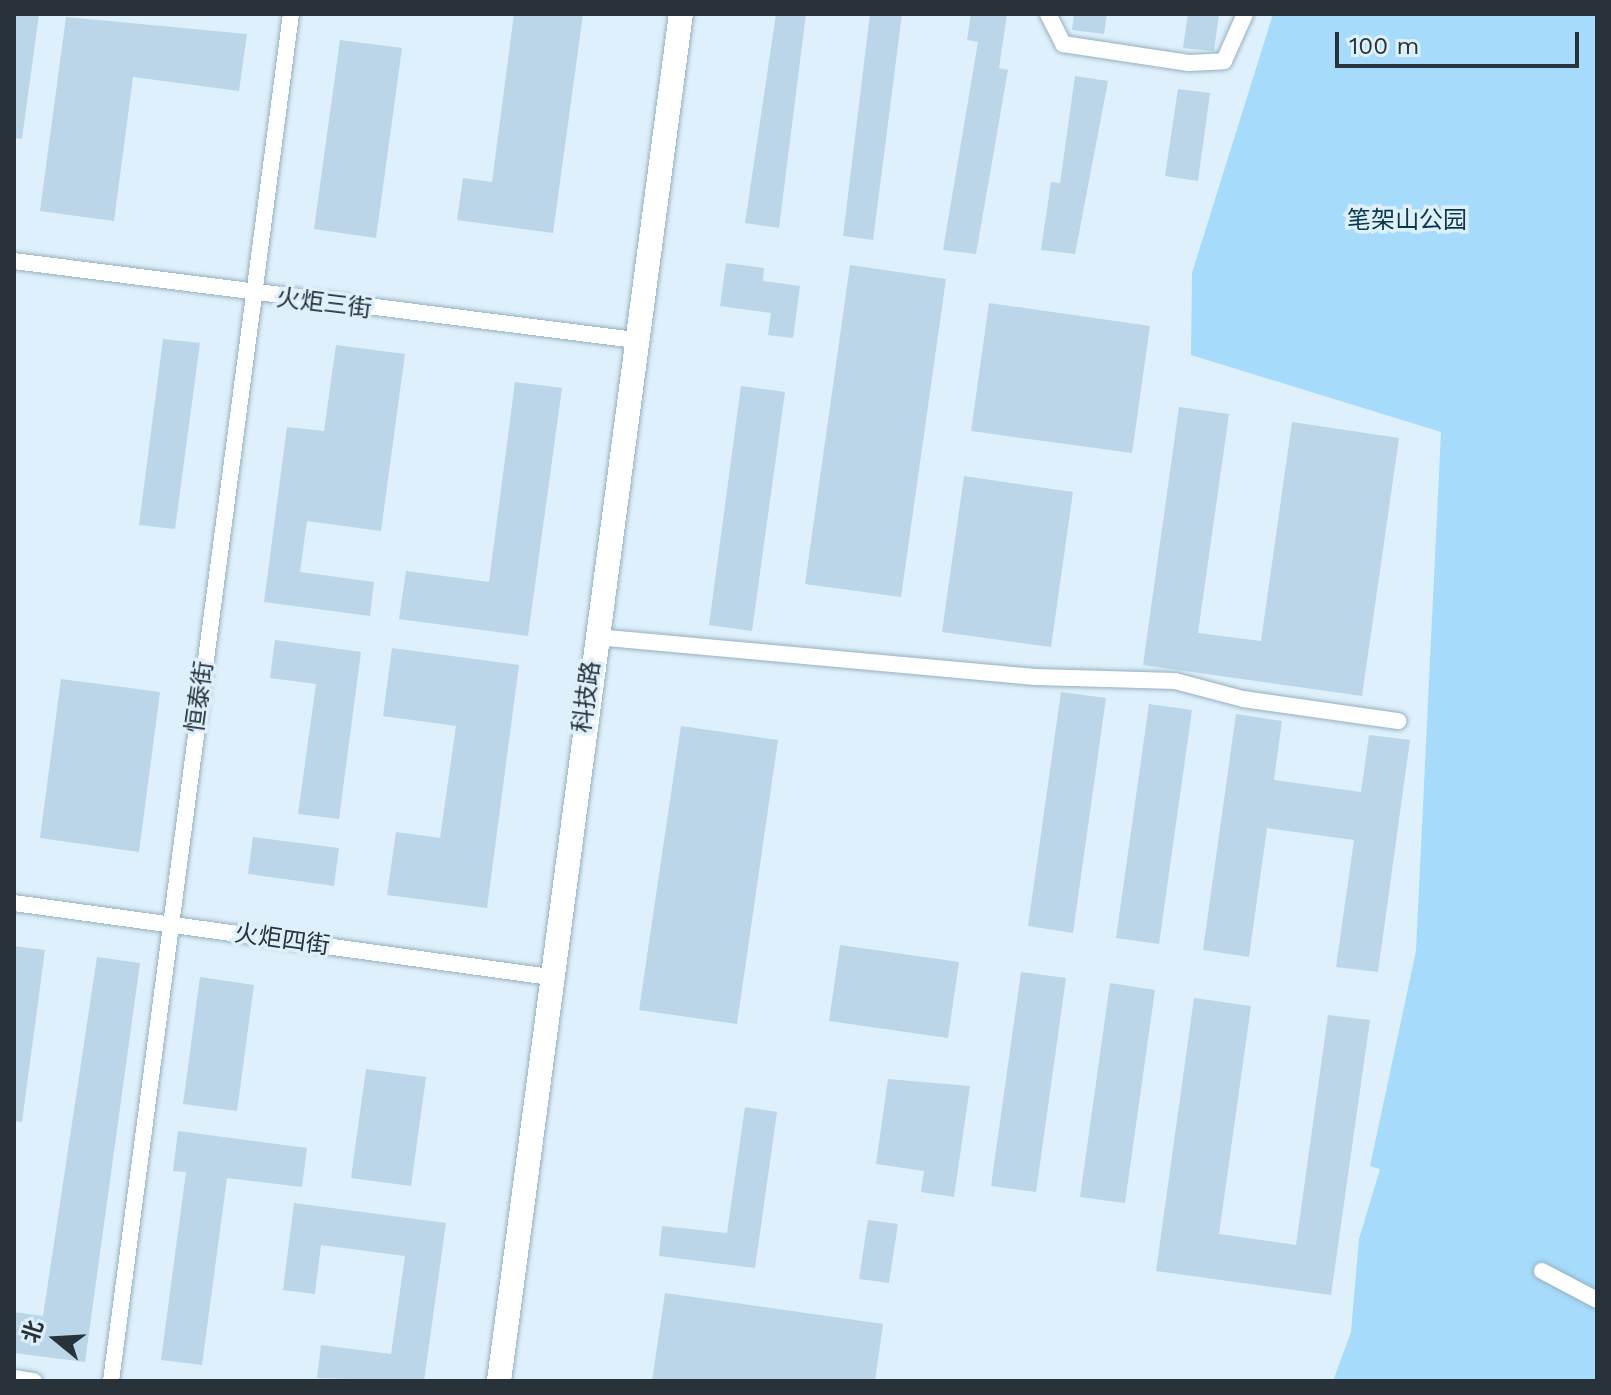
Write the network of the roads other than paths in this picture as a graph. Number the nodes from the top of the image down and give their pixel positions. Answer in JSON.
{"nodes":[{"id":1,"x":291,"y":14,"type":"edge"},
{"id":2,"x":681,"y":14,"type":"edge"},
{"id":3,"x":1048,"y":14,"type":"edge"},
{"id":4,"x":1245,"y":14,"type":"edge"},
{"id":5,"x":14,"y":261,"type":"edge"},
{"id":6,"x":254,"y":295,"type":"junction"},
{"id":7,"x":635,"y":340,"type":"junction"},
{"id":8,"x":596,"y":637,"type":"junction"},
{"id":9,"x":1398,"y":721,"type":"dead end"},
{"id":10,"x":14,"y":903,"type":"edge"},
{"id":11,"x":170,"y":924,"type":"junction"},
{"id":12,"x":550,"y":977,"type":"junction"},
{"id":13,"x":1542,"y":1271,"type":"dead end"},
{"id":14,"x":1597,"y":1300,"type":"edge"},
{"id":15,"x":14,"y":1378,"type":"edge"},
{"id":16,"x":34,"y":1381,"type":"edge"},
{"id":17,"x":111,"y":1381,"type":"edge"},
{"id":18,"x":499,"y":1381,"type":"edge"}],
"edges":[{"from":1,"to":6,"type":"street","name":"恒泰街"},
{"from":2,"to":7,"type":"main road","name":"科技路"},
{"from":3,"to":4,"type":"street"},
{"from":5,"to":6,"type":"street","name":"火炬三街"},
{"from":6,"to":7,"type":"street","name":"火炬三街"},
{"from":6,"to":11,"type":"street","name":"恒泰街"},
{"from":7,"to":8,"type":"main road","name":"科技路"},
{"from":8,"to":9,"type":"street"},
{"from":8,"to":12,"type":"main road","name":"科技路"},
{"from":10,"to":11,"type":"street","name":"火炬四街"},
{"from":11,"to":12,"type":"street","name":"火炬四街"},
{"from":11,"to":17,"type":"street","name":"恒泰街"},
{"from":12,"to":18,"type":"main road","name":"科技路"},
{"from":13,"to":14,"type":"street"},
{"from":15,"to":16,"type":"street"}]}
